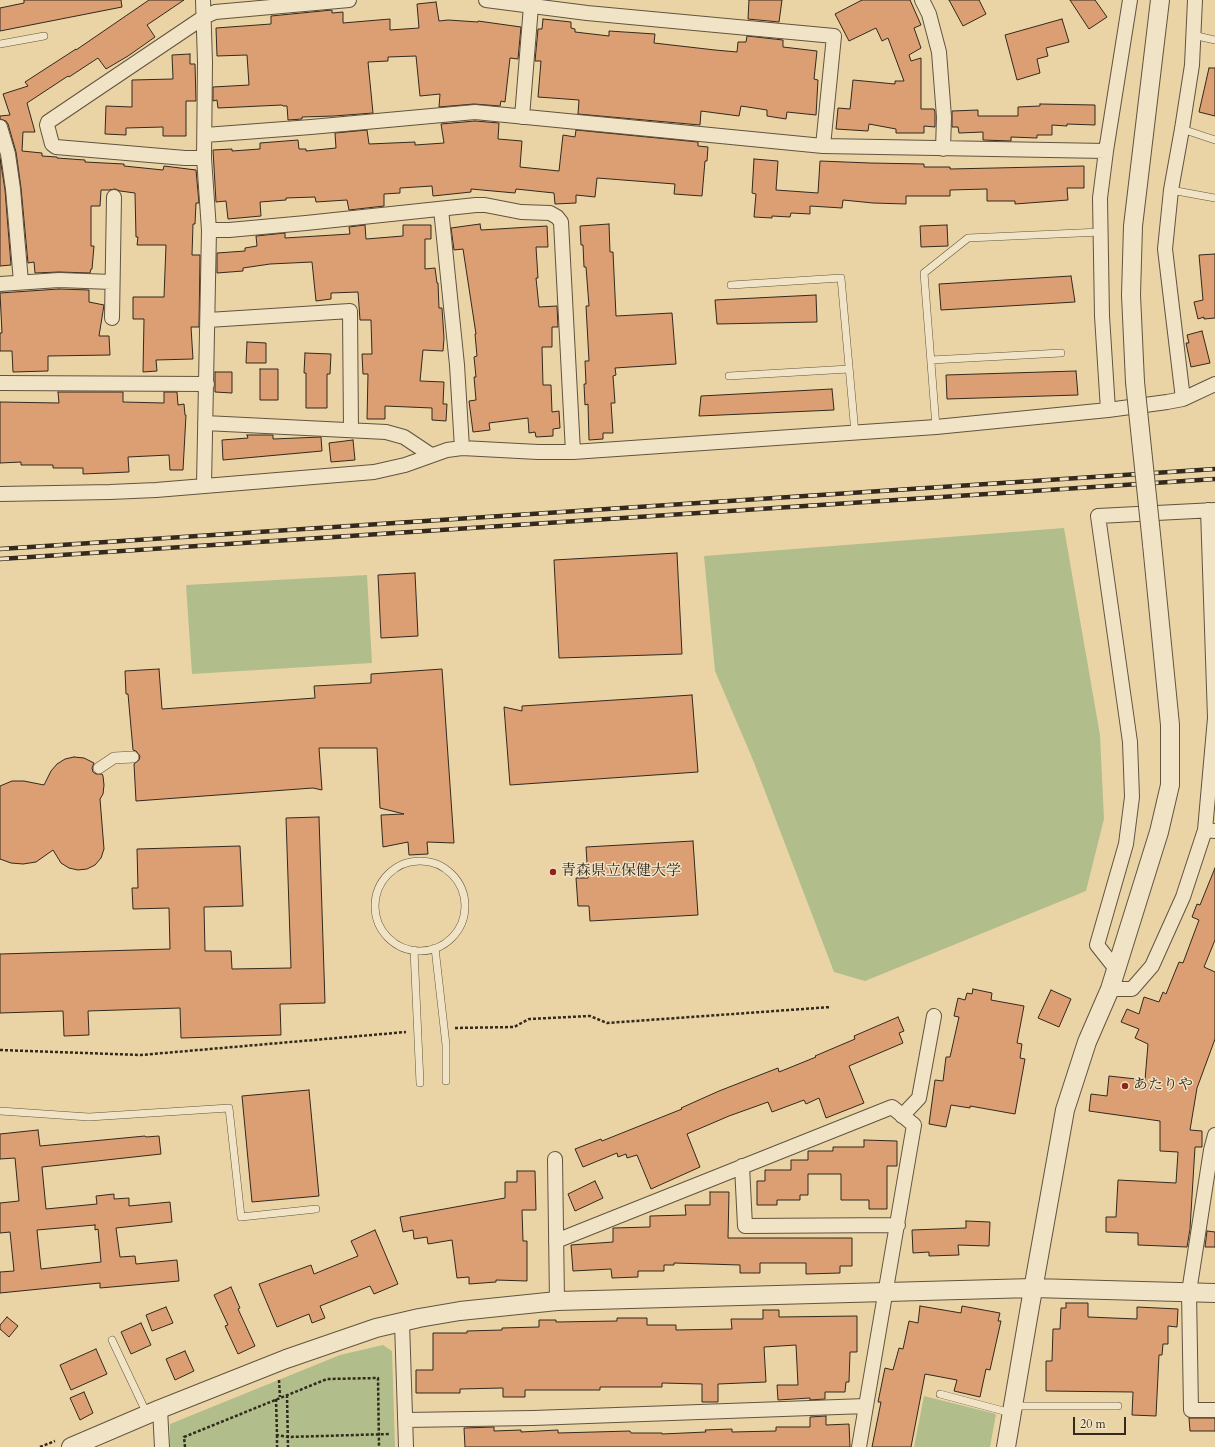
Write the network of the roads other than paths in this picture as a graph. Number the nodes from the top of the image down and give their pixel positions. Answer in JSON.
{"nodes":[{"id":1,"x":203,"y":0,"type":"edge"},
{"id":2,"x":349,"y":0,"type":"edge"},
{"id":3,"x":486,"y":0,"type":"edge"},
{"id":4,"x":922,"y":0,"type":"edge"},
{"id":5,"x":1130,"y":0,"type":"edge"},
{"id":6,"x":1160,"y":0,"type":"edge"},
{"id":7,"x":1195,"y":0,"type":"edge"},
{"id":8,"x":537,"y":4,"type":"edge"},
{"id":9,"x":204,"y":17,"type":"junction"},
{"id":10,"x":1193,"y":35,"type":"junction"},
{"id":11,"x":44,"y":36,"type":"dead end"},
{"id":12,"x":1215,"y":40,"type":"edge"},
{"id":13,"x":0,"y":44,"type":"edge"},
{"id":14,"x":522,"y":117,"type":"junction"},
{"id":15,"x":0,"y":126,"type":"edge"},
{"id":16,"x":1182,"y":129,"type":"junction"},
{"id":17,"x":204,"y":135,"type":"junction"},
{"id":18,"x":1215,"y":140,"type":"edge"},
{"id":19,"x":823,"y":146,"type":"junction"},
{"id":20,"x":943,"y":149,"type":"junction"},
{"id":21,"x":1106,"y":151,"type":"junction"},
{"id":22,"x":204,"y":158,"type":"junction"},
{"id":23,"x":1171,"y":190,"type":"junction"},
{"id":24,"x":114,"y":197,"type":"dead end"},
{"id":25,"x":1215,"y":198,"type":"edge"},
{"id":26,"x":441,"y":209,"type":"junction"},
{"id":27,"x":208,"y":230,"type":"junction"},
{"id":28,"x":1101,"y":232,"type":"junction"},
{"id":29,"x":21,"y":282,"type":"junction"},
{"id":30,"x":112,"y":282,"type":"junction"},
{"id":31,"x":0,"y":284,"type":"edge"},
{"id":32,"x":731,"y":285,"type":"dead end"},
{"id":33,"x":112,"y":318,"type":"dead end"},
{"id":34,"x":208,"y":320,"type":"junction"},
{"id":35,"x":1061,"y":353,"type":"dead end"},
{"id":36,"x":931,"y":360,"type":"junction"},
{"id":37,"x":849,"y":369,"type":"junction"},
{"id":38,"x":730,"y":376,"type":"dead end"},
{"id":39,"x":0,"y":383,"type":"edge"},
{"id":40,"x":207,"y":384,"type":"junction"},
{"id":41,"x":1215,"y":384,"type":"edge"},
{"id":42,"x":1183,"y":399,"type":"junction"},
{"id":43,"x":1108,"y":410,"type":"junction"},
{"id":44,"x":205,"y":423,"type":"junction"},
{"id":45,"x":936,"y":427,"type":"junction"},
{"id":46,"x":351,"y":430,"type":"junction"},
{"id":47,"x":855,"y":433,"type":"junction"},
{"id":48,"x":462,"y":448,"type":"junction"},
{"id":49,"x":573,"y":452,"type":"junction"},
{"id":50,"x":431,"y":455,"type":"junction"},
{"id":51,"x":204,"y":485,"type":"junction"},
{"id":52,"x":0,"y":494,"type":"edge"},
{"id":53,"x":1211,"y":510,"type":"edge"},
{"id":54,"x":1213,"y":611,"type":"edge"},
{"id":55,"x":1215,"y":718,"type":"edge"},
{"id":56,"x":133,"y":757,"type":"dead end"},
{"id":57,"x":99,"y":768,"type":"dead end"},
{"id":58,"x":1210,"y":830,"type":"edge"},
{"id":59,"x":435,"y":948,"type":"junction"},
{"id":60,"x":414,"y":950,"type":"junction"},
{"id":61,"x":1116,"y":969,"type":"junction"},
{"id":62,"x":1110,"y":989,"type":"junction"},
{"id":63,"x":934,"y":1016,"type":"dead end"},
{"id":64,"x":446,"y":1081,"type":"dead end"},
{"id":65,"x":420,"y":1083,"type":"dead end"},
{"id":66,"x":0,"y":1112,"type":"edge"},
{"id":67,"x":902,"y":1116,"type":"junction"},
{"id":68,"x":1215,"y":1135,"type":"edge"},
{"id":69,"x":555,"y":1158,"type":"dead end"},
{"id":70,"x":742,"y":1166,"type":"junction"},
{"id":71,"x":1211,"y":1173,"type":"edge"},
{"id":72,"x":316,"y":1209,"type":"dead end"},
{"id":73,"x":898,"y":1225,"type":"junction"},
{"id":74,"x":556,"y":1241,"type":"junction"},
{"id":75,"x":1033,"y":1288,"type":"junction"},
{"id":76,"x":885,"y":1292,"type":"junction"},
{"id":77,"x":1189,"y":1292,"type":"junction"},
{"id":78,"x":1215,"y":1293,"type":"edge"},
{"id":79,"x":557,"y":1301,"type":"junction"},
{"id":80,"x":402,"y":1322,"type":"junction"},
{"id":81,"x":112,"y":1340,"type":"dead end"},
{"id":82,"x":940,"y":1394,"type":"dead end"},
{"id":83,"x":866,"y":1406,"type":"junction"},
{"id":84,"x":1118,"y":1406,"type":"dead end"},
{"id":85,"x":1013,"y":1409,"type":"junction"},
{"id":86,"x":1215,"y":1410,"type":"edge"},
{"id":87,"x":154,"y":1412,"type":"junction"},
{"id":88,"x":405,"y":1433,"type":"edge"},
{"id":89,"x":71,"y":1447,"type":"edge"},
{"id":90,"x":162,"y":1447,"type":"edge"},
{"id":91,"x":860,"y":1447,"type":"edge"},
{"id":92,"x":1006,"y":1447,"type":"edge"}],
"edges":[{"from":1,"to":9,"type":"street"},
{"from":2,"to":9,"type":"street"},
{"from":3,"to":8,"type":"street"},
{"from":4,"to":20,"type":"street"},
{"from":5,"to":21,"type":"street"},
{"from":6,"to":61,"type":"street","bridge":true},
{"from":7,"to":10,"type":"street"},
{"from":8,"to":14,"type":"street"},
{"from":8,"to":19,"type":"street"},
{"from":9,"to":17,"type":"street"},
{"from":9,"to":22,"type":"street"},
{"from":10,"to":12,"type":"lane"},
{"from":10,"to":16,"type":"street"},
{"from":11,"to":13,"type":"lane"},
{"from":14,"to":17,"type":"street"},
{"from":14,"to":19,"type":"street"},
{"from":15,"to":29,"type":"street"},
{"from":16,"to":18,"type":"lane"},
{"from":16,"to":23,"type":"street"},
{"from":17,"to":22,"type":"street"},
{"from":19,"to":20,"type":"street"},
{"from":20,"to":21,"type":"street"},
{"from":21,"to":28,"type":"street"},
{"from":22,"to":27,"type":"street"},
{"from":23,"to":25,"type":"lane"},
{"from":23,"to":42,"type":"street"},
{"from":24,"to":30,"type":"street"},
{"from":26,"to":27,"type":"street"},
{"from":26,"to":48,"type":"street"},
{"from":26,"to":49,"type":"street"},
{"from":27,"to":34,"type":"street"},
{"from":28,"to":36,"type":"lane"},
{"from":28,"to":43,"type":"street"},
{"from":29,"to":30,"type":"street"},
{"from":29,"to":31,"type":"street"},
{"from":30,"to":33,"type":"street"},
{"from":32,"to":37,"type":"lane"},
{"from":34,"to":40,"type":"street"},
{"from":34,"to":46,"type":"street"},
{"from":35,"to":36,"type":"lane"},
{"from":36,"to":45,"type":"lane"},
{"from":37,"to":38,"type":"lane"},
{"from":37,"to":47,"type":"lane"},
{"from":39,"to":40,"type":"street"},
{"from":40,"to":44,"type":"street"},
{"from":41,"to":42,"type":"street"},
{"from":42,"to":43,"type":"street"},
{"from":43,"to":45,"type":"street"},
{"from":44,"to":46,"type":"street"},
{"from":44,"to":51,"type":"street"},
{"from":45,"to":47,"type":"street"},
{"from":46,"to":50,"type":"street"},
{"from":47,"to":49,"type":"street"},
{"from":48,"to":49,"type":"street"},
{"from":48,"to":50,"type":"street"},
{"from":50,"to":51,"type":"street"},
{"from":51,"to":52,"type":"street"},
{"from":53,"to":54,"type":"street"},
{"from":53,"to":61,"type":"street"},
{"from":54,"to":55,"type":"street"},
{"from":55,"to":58,"type":"street"},
{"from":56,"to":57,"type":"street"},
{"from":58,"to":62,"type":"street"},
{"from":59,"to":60,"type":"lane"},
{"from":59,"to":60,"type":"lane"},
{"from":59,"to":64,"type":"lane"},
{"from":60,"to":65,"type":"lane"},
{"from":61,"to":62,"type":"street"},
{"from":62,"to":75,"type":"street"},
{"from":63,"to":67,"type":"street"},
{"from":66,"to":72,"type":"lane"},
{"from":67,"to":70,"type":"street"},
{"from":67,"to":73,"type":"street"},
{"from":68,"to":71,"type":"street"},
{"from":69,"to":74,"type":"street"},
{"from":70,"to":73,"type":"street"},
{"from":70,"to":74,"type":"street"},
{"from":71,"to":77,"type":"street"},
{"from":73,"to":76,"type":"street"},
{"from":74,"to":79,"type":"street"},
{"from":75,"to":76,"type":"street"},
{"from":75,"to":77,"type":"street"},
{"from":75,"to":85,"type":"street"},
{"from":76,"to":79,"type":"street"},
{"from":76,"to":83,"type":"street"},
{"from":77,"to":78,"type":"street"},
{"from":77,"to":86,"type":"street"},
{"from":79,"to":80,"type":"street"},
{"from":80,"to":87,"type":"street"},
{"from":80,"to":88,"type":"street"},
{"from":81,"to":87,"type":"lane"},
{"from":82,"to":85,"type":"lane"},
{"from":83,"to":88,"type":"street"},
{"from":83,"to":91,"type":"street"},
{"from":84,"to":85,"type":"lane"},
{"from":85,"to":92,"type":"street"},
{"from":87,"to":89,"type":"street"},
{"from":87,"to":90,"type":"street"}]}
